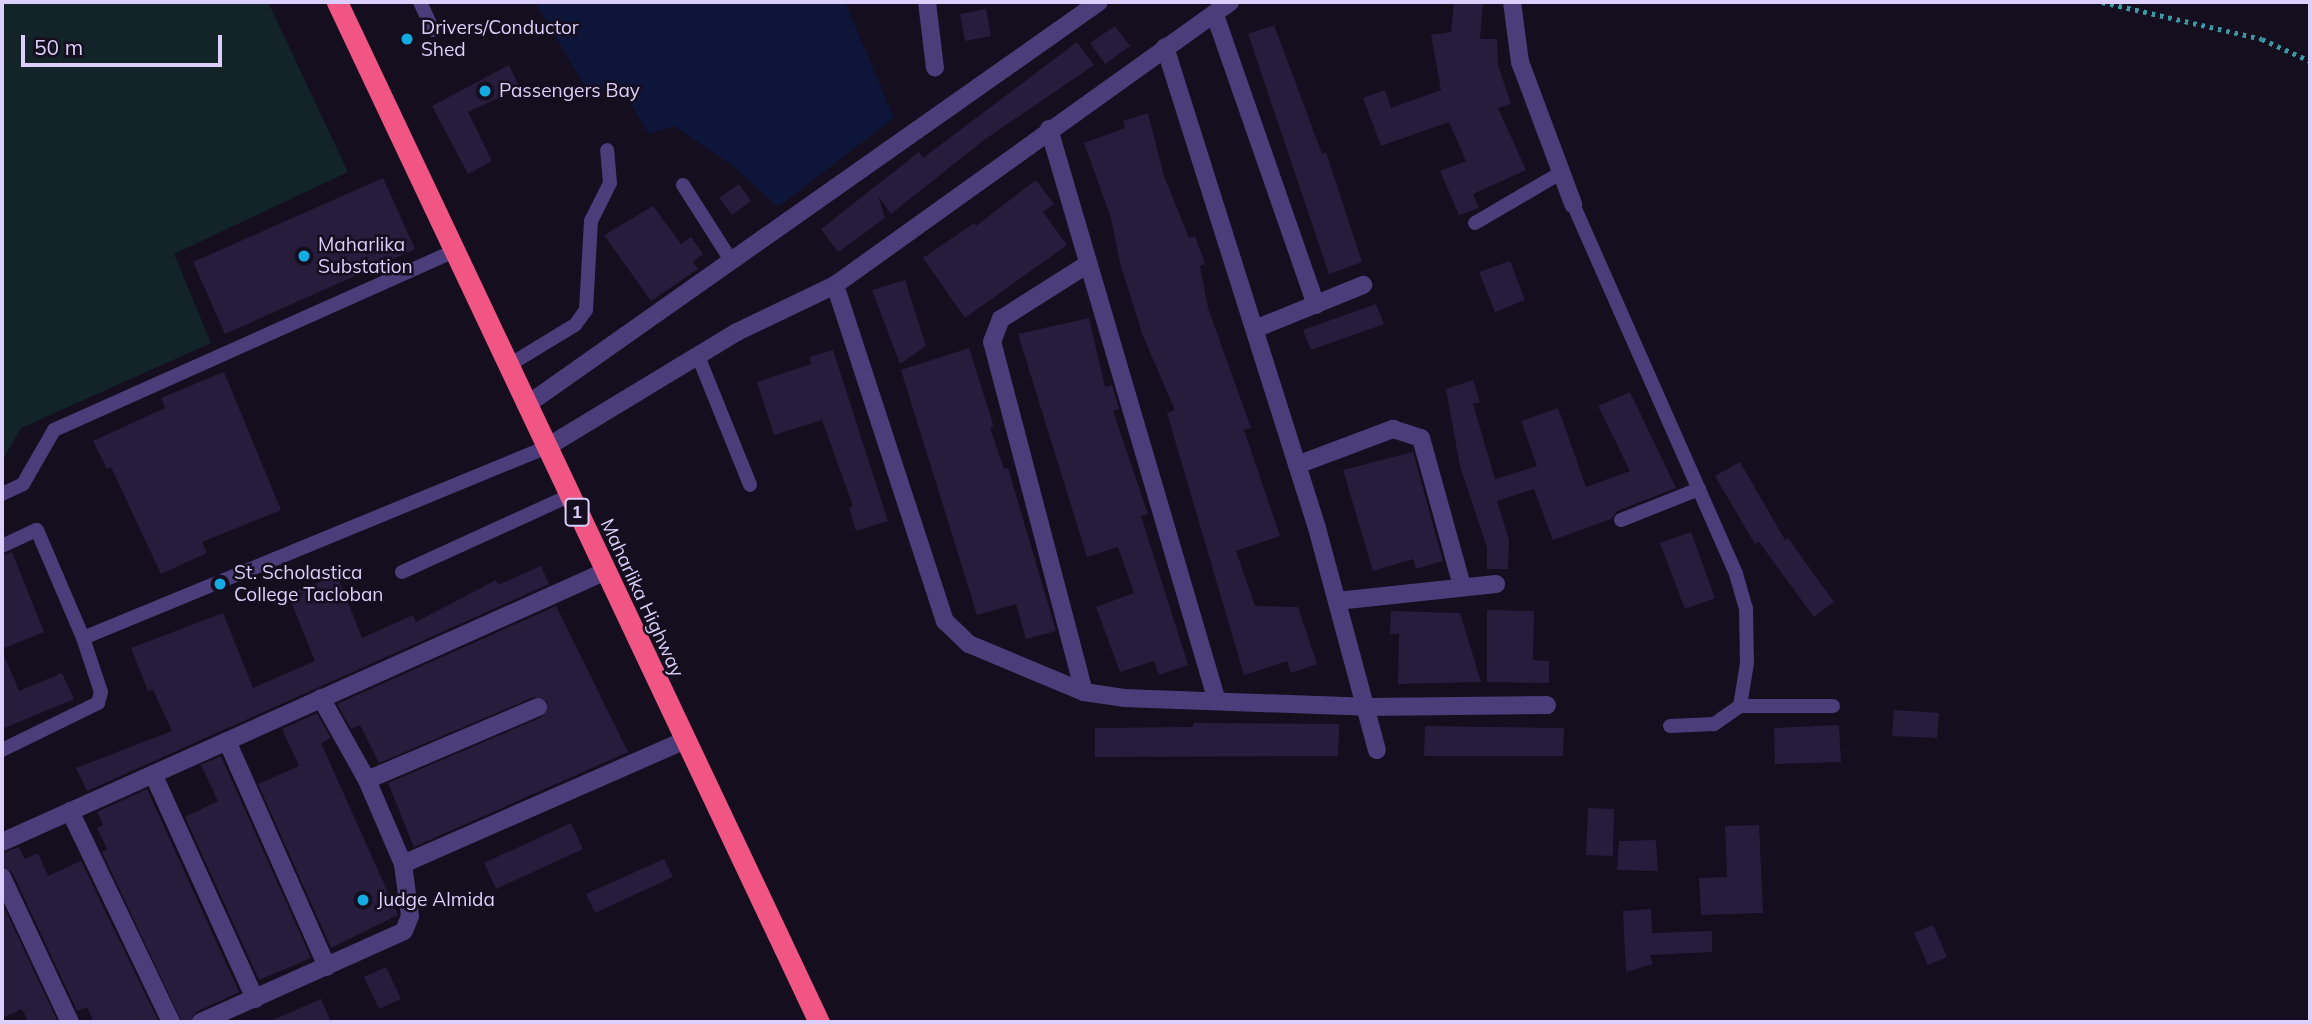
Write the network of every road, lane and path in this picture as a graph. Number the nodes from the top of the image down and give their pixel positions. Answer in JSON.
{"nodes":[{"id":1,"x":337,"y":2,"type":"edge"},
{"id":2,"x":420,"y":2,"type":"edge"},
{"id":3,"x":927,"y":2,"type":"edge"},
{"id":4,"x":1100,"y":2,"type":"edge"},
{"id":5,"x":1230,"y":2,"type":"edge"},
{"id":6,"x":1512,"y":2,"type":"edge"},
{"id":7,"x":2102,"y":2,"type":"edge"},
{"id":8,"x":1215,"y":16,"type":"junction"},
{"id":9,"x":433,"y":30,"type":"dead end"},
{"id":10,"x":1165,"y":47,"type":"junction"},
{"id":11,"x":2310,"y":61,"type":"edge"},
{"id":12,"x":935,"y":68,"type":"dead end"},
{"id":13,"x":1049,"y":129,"type":"junction"},
{"id":14,"x":607,"y":150,"type":"dead end"},
{"id":15,"x":1559,"y":174,"type":"junction"},
{"id":16,"x":683,"y":185,"type":"dead end"},
{"id":17,"x":1573,"y":204,"type":"joint"},
{"id":18,"x":1475,"y":223,"type":"dead end"},
{"id":19,"x":455,"y":250,"type":"junction"},
{"id":20,"x":732,"y":262,"type":"junction"},
{"id":21,"x":1088,"y":264,"type":"junction"},
{"id":22,"x":835,"y":285,"type":"junction"},
{"id":23,"x":1363,"y":285,"type":"dead end"},
{"id":24,"x":1316,"y":305,"type":"junction"},
{"id":25,"x":1255,"y":328,"type":"junction"},
{"id":26,"x":698,"y":356,"type":"junction"},
{"id":27,"x":509,"y":365,"type":"junction"},
{"id":28,"x":528,"y":404,"type":"junction"},
{"id":29,"x":547,"y":447,"type":"junction"},
{"id":30,"x":1297,"y":465,"type":"junction"},
{"id":31,"x":750,"y":485,"type":"dead end"},
{"id":32,"x":1699,"y":489,"type":"junction"},
{"id":33,"x":2,"y":494,"type":"edge"},
{"id":34,"x":569,"y":496,"type":"junction"},
{"id":35,"x":1621,"y":520,"type":"dead end"},
{"id":36,"x":2,"y":546,"type":"edge"},
{"id":37,"x":402,"y":572,"type":"dead end"},
{"id":38,"x":604,"y":572,"type":"junction"},
{"id":39,"x":1496,"y":584,"type":"dead end"},
{"id":40,"x":1462,"y":586,"type":"junction"},
{"id":41,"x":1337,"y":601,"type":"junction"},
{"id":42,"x":83,"y":638,"type":"junction"},
{"id":43,"x":1084,"y":692,"type":"junction"},
{"id":44,"x":321,"y":698,"type":"junction"},
{"id":45,"x":1216,"y":698,"type":"junction"},
{"id":46,"x":1547,"y":705,"type":"dead end"},
{"id":47,"x":1740,"y":706,"type":"junction"},
{"id":48,"x":1833,"y":706,"type":"dead end"},
{"id":49,"x":538,"y":707,"type":"dead end"},
{"id":50,"x":1366,"y":707,"type":"junction"},
{"id":51,"x":1670,"y":726,"type":"dead end"},
{"id":52,"x":226,"y":741,"type":"junction"},
{"id":53,"x":683,"y":741,"type":"junction"},
{"id":54,"x":2,"y":750,"type":"edge"},
{"id":55,"x":1377,"y":750,"type":"dead end"},
{"id":56,"x":154,"y":776,"type":"junction"},
{"id":57,"x":367,"y":780,"type":"junction"},
{"id":58,"x":70,"y":811,"type":"junction"},
{"id":59,"x":2,"y":842,"type":"edge"},
{"id":60,"x":402,"y":864,"type":"junction"},
{"id":61,"x":2,"y":877,"type":"edge"},
{"id":62,"x":327,"y":967,"type":"junction"},
{"id":63,"x":255,"y":999,"type":"junction"},
{"id":64,"x":70,"y":1022,"type":"edge"},
{"id":65,"x":171,"y":1022,"type":"edge"},
{"id":66,"x":201,"y":1022,"type":"edge"},
{"id":67,"x":819,"y":1022,"type":"edge"}],
"edges":[{"from":1,"to":19,"type":"highway","name":"Maharlika Highway","number":"1"},
{"from":2,"to":9,"type":"lane"},
{"from":3,"to":12,"type":"street"},
{"from":4,"to":20,"type":"street"},
{"from":5,"to":8,"type":"street"},
{"from":6,"to":15,"type":"street"},
{"from":7,"to":11,"type":"path"},
{"from":8,"to":10,"type":"street"},
{"from":8,"to":24,"type":"street"},
{"from":10,"to":13,"type":"street"},
{"from":10,"to":25,"type":"street"},
{"from":13,"to":21,"type":"street"},
{"from":13,"to":22,"type":"street"},
{"from":14,"to":27,"type":"lane"},
{"from":15,"to":17,"type":"street"},
{"from":15,"to":18,"type":"lane"},
{"from":16,"to":20,"type":"lane"},
{"from":17,"to":32,"type":"lane"},
{"from":19,"to":27,"type":"highway","name":"Maharlika Highway","number":"1"},
{"from":19,"to":33,"type":"lane"},
{"from":20,"to":28,"type":"street"},
{"from":21,"to":43,"type":"street"},
{"from":21,"to":45,"type":"street"},
{"from":22,"to":26,"type":"street"},
{"from":22,"to":43,"type":"street"},
{"from":23,"to":24,"type":"street"},
{"from":24,"to":25,"type":"street"},
{"from":25,"to":30,"type":"street"},
{"from":26,"to":29,"type":"street"},
{"from":26,"to":31,"type":"lane"},
{"from":27,"to":28,"type":"highway","name":"Maharlika Highway","number":"1"},
{"from":28,"to":29,"type":"highway","name":"Maharlika Highway","number":"1"},
{"from":29,"to":34,"type":"highway","name":"Maharlika Highway","number":"1"},
{"from":29,"to":42,"type":"lane"},
{"from":30,"to":40,"type":"street"},
{"from":30,"to":41,"type":"street"},
{"from":32,"to":35,"type":"lane"},
{"from":32,"to":47,"type":"lane"},
{"from":34,"to":37,"type":"lane"},
{"from":34,"to":38,"type":"highway","name":"Maharlika Highway","number":"1"},
{"from":36,"to":42,"type":"lane"},
{"from":38,"to":44,"type":"street"},
{"from":38,"to":53,"type":"highway","name":"Maharlika Highway","number":"1"},
{"from":39,"to":40,"type":"street"},
{"from":40,"to":41,"type":"street"},
{"from":41,"to":50,"type":"street"},
{"from":42,"to":54,"type":"lane"},
{"from":43,"to":45,"type":"street"},
{"from":44,"to":52,"type":"street"},
{"from":44,"to":57,"type":"street"},
{"from":45,"to":50,"type":"street"},
{"from":46,"to":50,"type":"street"},
{"from":47,"to":48,"type":"lane"},
{"from":47,"to":51,"type":"lane"},
{"from":49,"to":57,"type":"street"},
{"from":50,"to":55,"type":"street"},
{"from":52,"to":56,"type":"street"},
{"from":52,"to":62,"type":"street"},
{"from":53,"to":60,"type":"street"},
{"from":53,"to":67,"type":"highway","name":"Maharlika Highway","number":"1"},
{"from":56,"to":58,"type":"street"},
{"from":56,"to":63,"type":"street"},
{"from":57,"to":60,"type":"street"},
{"from":58,"to":59,"type":"street"},
{"from":58,"to":65,"type":"street"},
{"from":60,"to":62,"type":"street"},
{"from":61,"to":64,"type":"street"},
{"from":62,"to":63,"type":"street"},
{"from":63,"to":66,"type":"street"}]}
